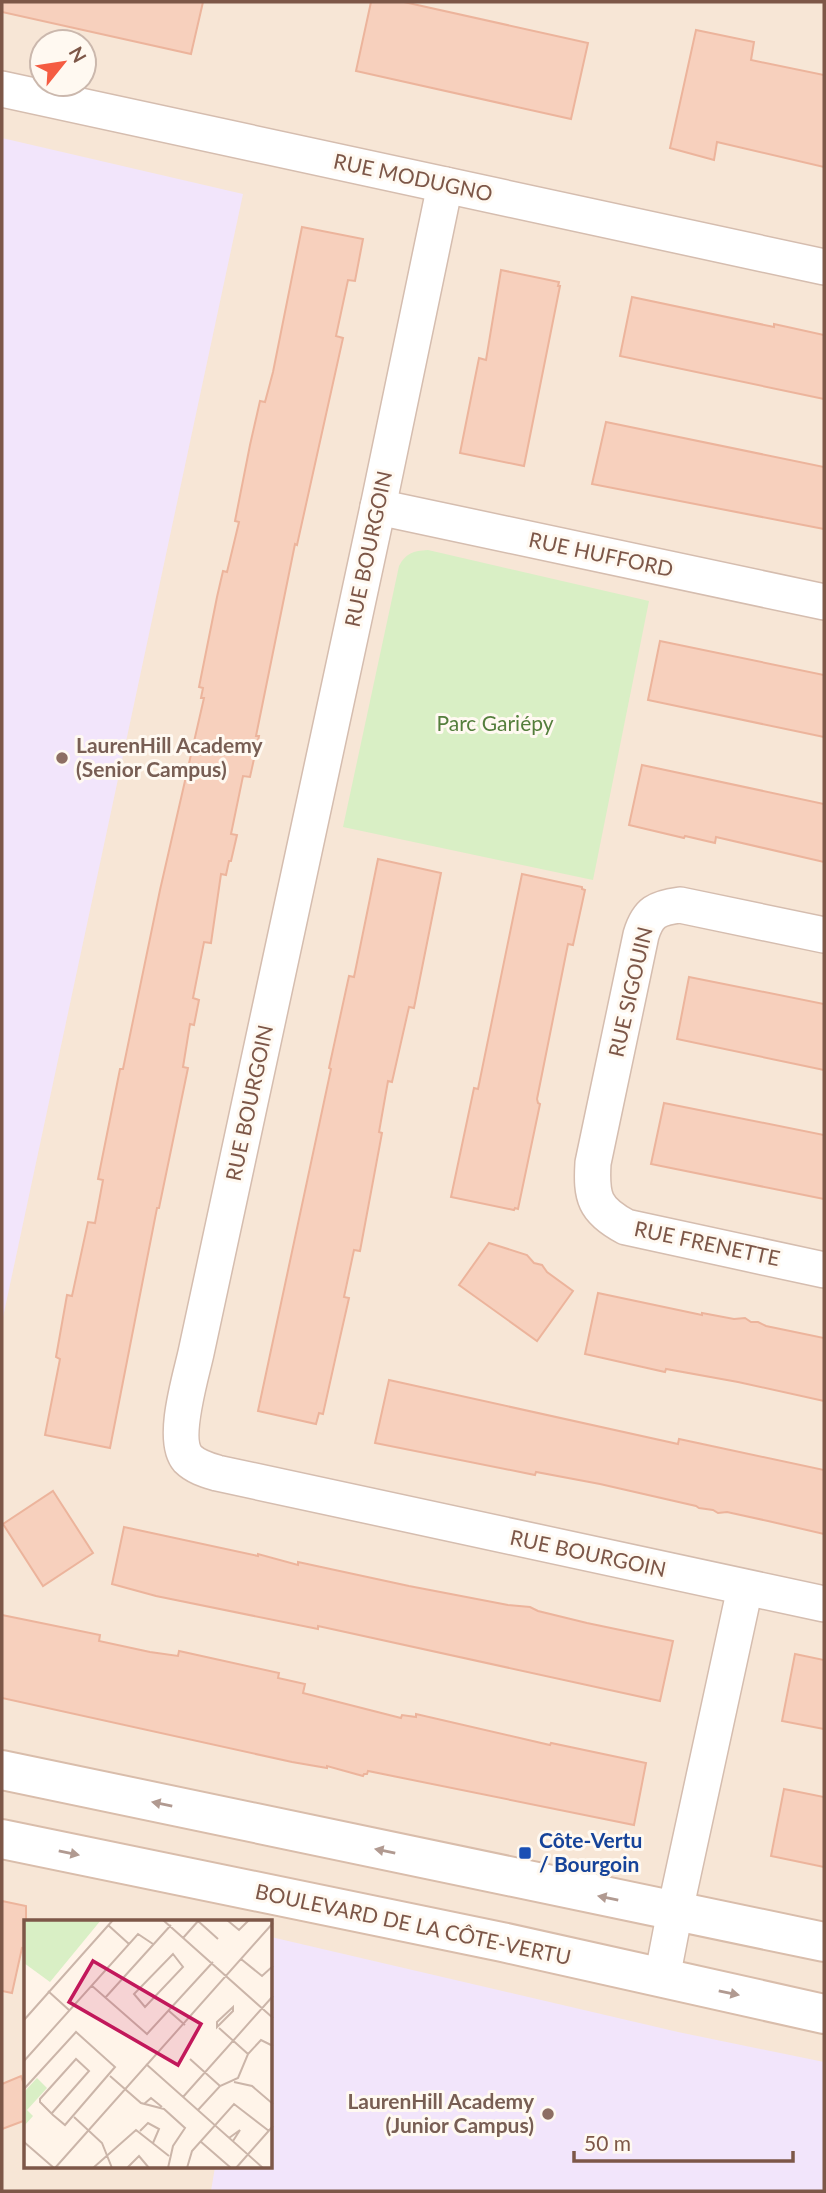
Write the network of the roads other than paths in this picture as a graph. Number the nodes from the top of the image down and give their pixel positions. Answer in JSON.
{"nodes":[{"id":1,"x":2,"y":89,"type":"edge"},
{"id":2,"x":445,"y":185,"type":"junction"},
{"id":3,"x":824,"y":267,"type":"edge"},
{"id":4,"x":379,"y":507,"type":"junction"},
{"id":5,"x":824,"y":602,"type":"edge"},
{"id":6,"x":824,"y":935,"type":"edge"},
{"id":7,"x":597,"y":1205,"type":"joint"},
{"id":8,"x":824,"y":1270,"type":"edge"},
{"id":9,"x":745,"y":1588,"type":"junction"},
{"id":10,"x":824,"y":1604,"type":"edge"},
{"id":11,"x":2,"y":1770,"type":"edge"},
{"id":12,"x":2,"y":1839,"type":"edge"},
{"id":13,"x":675,"y":1911,"type":"junction"},
{"id":14,"x":824,"y":1942,"type":"edge"},
{"id":15,"x":662,"y":1978,"type":"junction"},
{"id":16,"x":824,"y":2014,"type":"edge"}],
"edges":[{"from":1,"to":2,"type":"street","name":"RUE MODUGNO"},
{"from":2,"to":3,"type":"street","name":"RUE MODUGNO"},
{"from":2,"to":4,"type":"street","name":"RUE BOURGOIN"},
{"from":4,"to":5,"type":"street","name":"RUE HUFFORD"},
{"from":4,"to":9,"type":"street","name":"RUE BOURGOIN"},
{"from":6,"to":7,"type":"street","name":"RUE SIGOUIN"},
{"from":7,"to":8,"type":"street","name":"RUE FRENETTE"},
{"from":9,"to":10,"type":"street","name":"RUE BOURGOIN"},
{"from":9,"to":13,"type":"street"},
{"from":13,"to":11,"type":"main road","one_way":true},
{"from":12,"to":15,"type":"main road","name":"BOULEVARD DE LA CÔTE-VERTU","one_way":true},
{"from":13,"to":14,"type":"main road"},
{"from":13,"to":15,"type":"street"},
{"from":15,"to":16,"type":"main road","name":"BOULEVARD DE LA CÔTE-VERTU","one_way":true}]}
